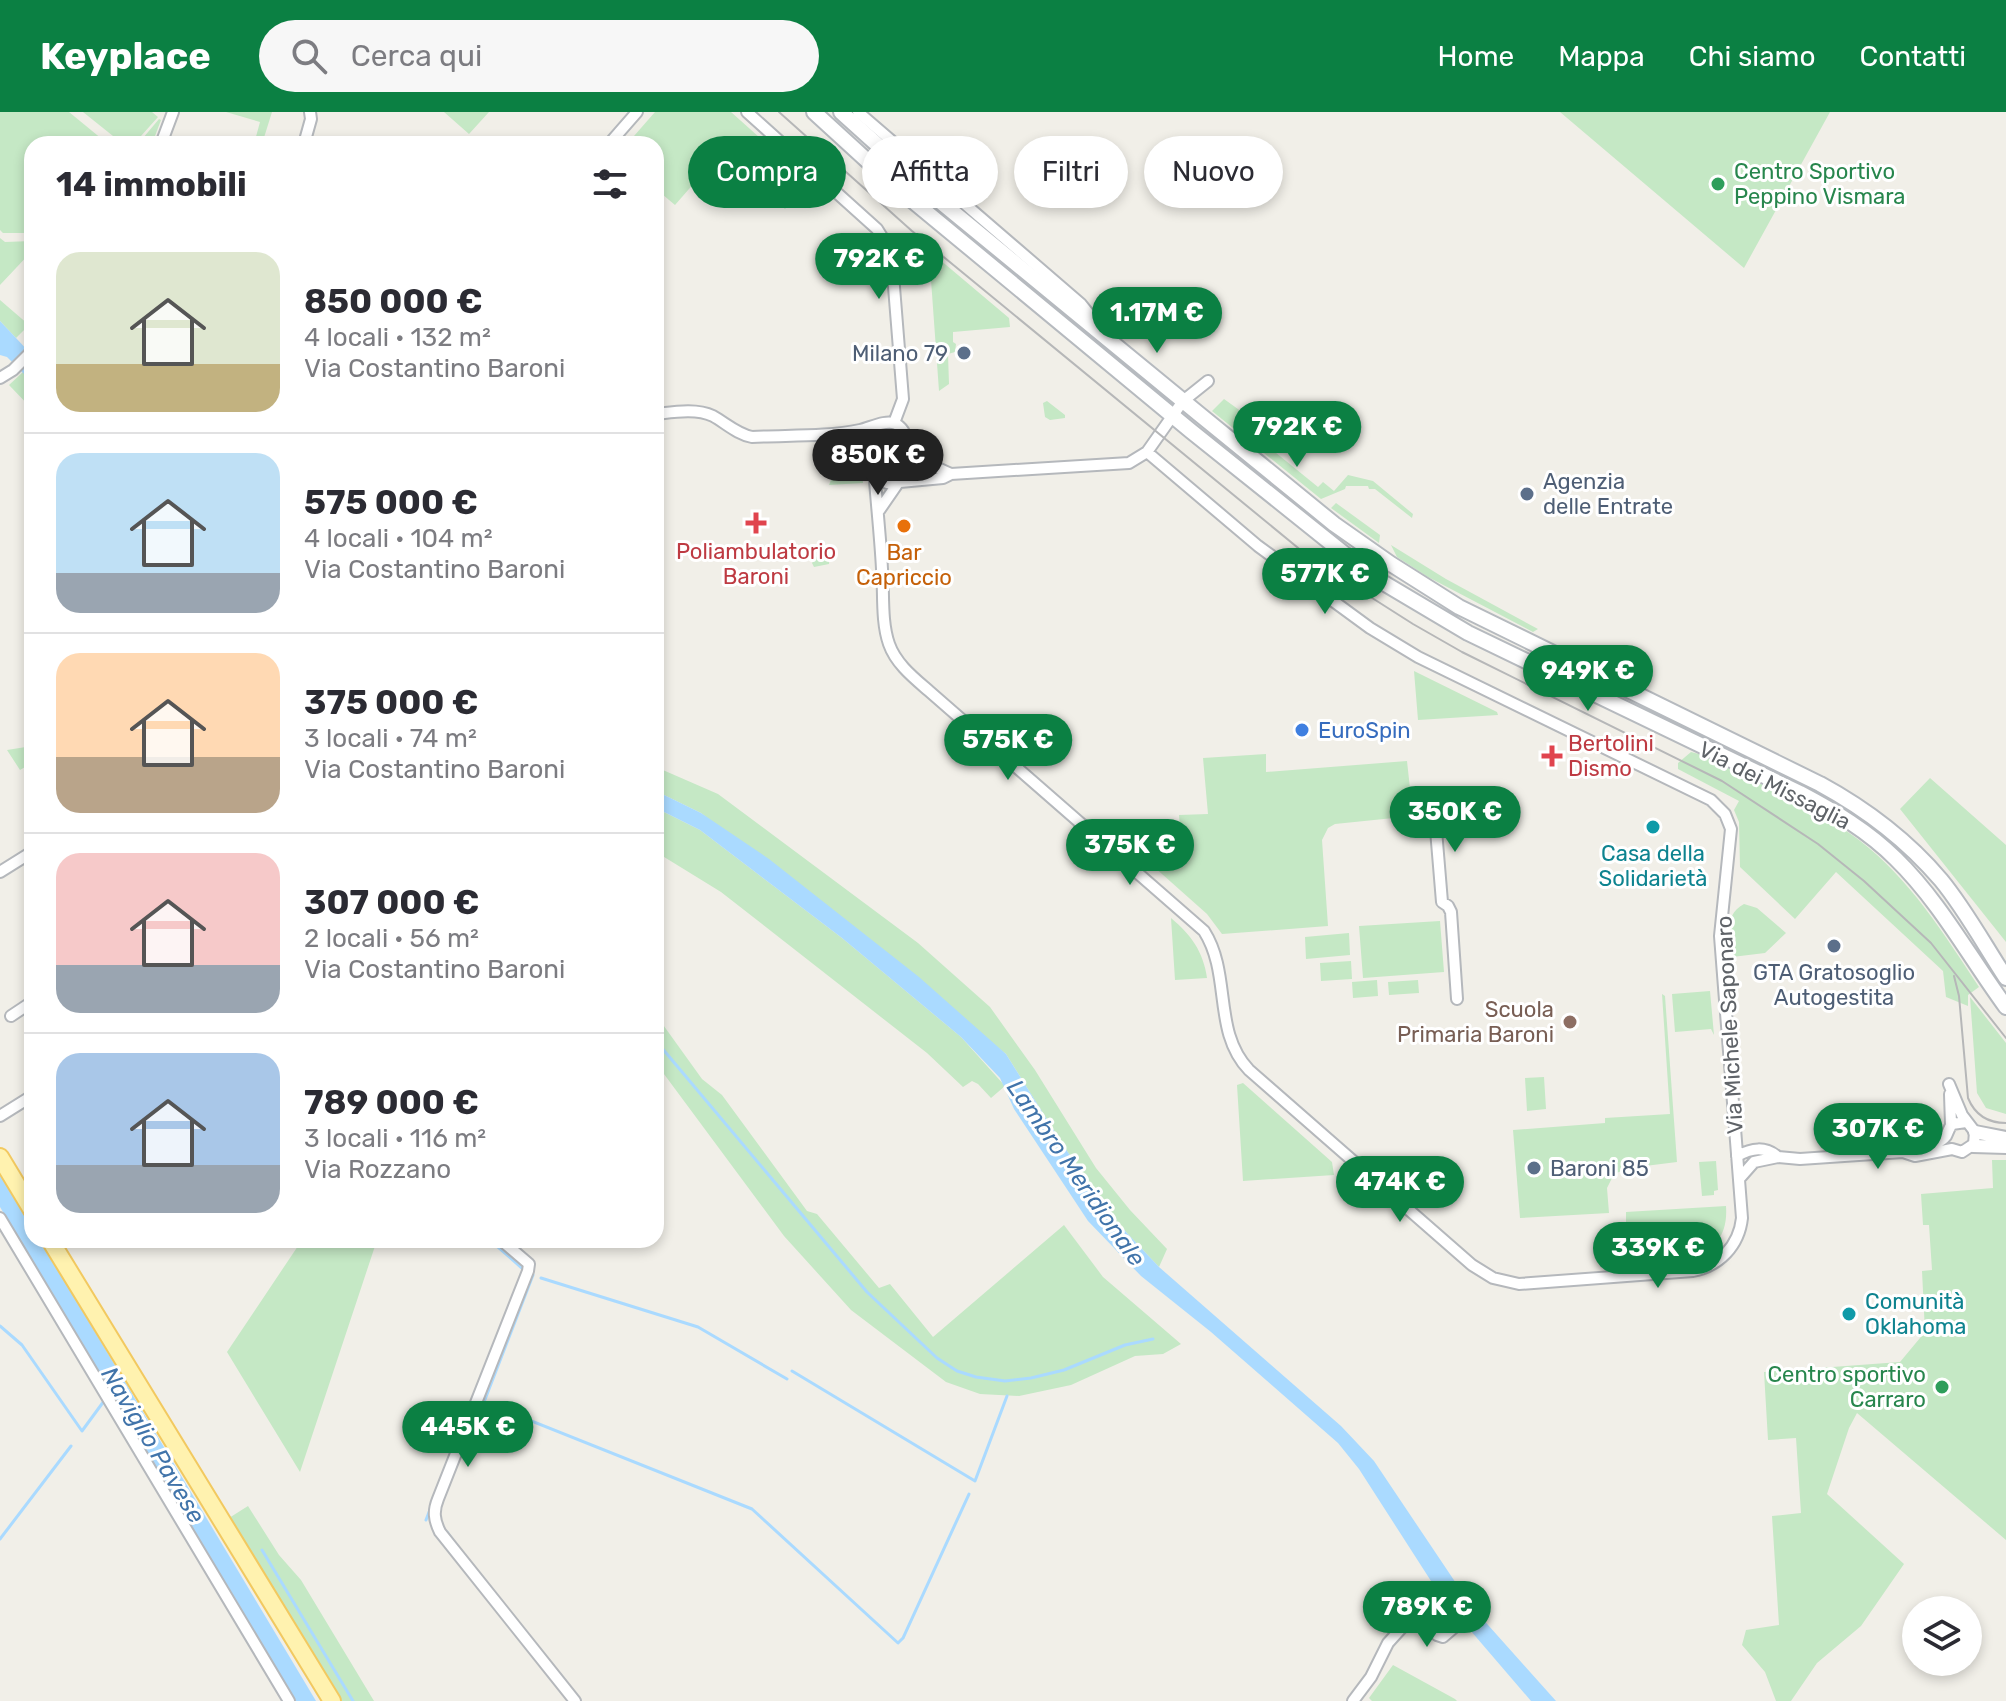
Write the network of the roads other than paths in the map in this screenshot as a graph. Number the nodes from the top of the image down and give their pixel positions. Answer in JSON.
{"nodes":[{"id":1,"x":173,"y":112,"type":"edge"},
{"id":2,"x":310,"y":112,"type":"edge"},
{"id":3,"x":637,"y":112,"type":"edge"},
{"id":4,"x":747,"y":112,"type":"edge"},
{"id":5,"x":814,"y":112,"type":"edge"},
{"id":6,"x":841,"y":112,"type":"edge"},
{"id":7,"x":858,"y":112,"type":"edge"},
{"id":8,"x":164,"y":136,"type":"edge"},
{"id":9,"x":306,"y":136,"type":"edge"},
{"id":10,"x":616,"y":136,"type":"edge"},
{"id":11,"x":1107,"y":337,"type":"junction"},
{"id":12,"x":24,"y":359,"type":"edge"},
{"id":13,"x":0,"y":378,"type":"edge"},
{"id":14,"x":1208,"y":381,"type":"dead end"},
{"id":15,"x":1183,"y":401,"type":"junction"},
{"id":16,"x":664,"y":413,"type":"edge"},
{"id":17,"x":1172,"y":414,"type":"junction"},
{"id":18,"x":894,"y":423,"type":"junction"},
{"id":19,"x":879,"y":426,"type":"junction"},
{"id":20,"x":850,"y":432,"type":"junction"},
{"id":21,"x":908,"y":448,"type":"junction"},
{"id":22,"x":873,"y":451,"type":"junction"},
{"id":23,"x":1147,"y":452,"type":"junction"},
{"id":24,"x":874,"y":467,"type":"junction"},
{"id":25,"x":951,"y":474,"type":"junction"},
{"id":26,"x":899,"y":482,"type":"junction"},
{"id":27,"x":878,"y":512,"type":"junction"},
{"id":28,"x":1422,"y":827,"type":"dead end"},
{"id":29,"x":24,"y":857,"type":"edge"},
{"id":30,"x":0,"y":872,"type":"edge"},
{"id":31,"x":2006,"y":978,"type":"edge"},
{"id":32,"x":1457,"y":999,"type":"dead end"},
{"id":33,"x":24,"y":1007,"type":"edge"},
{"id":34,"x":2006,"y":1007,"type":"edge"},
{"id":35,"x":11,"y":1016,"type":"dead end"},
{"id":36,"x":24,"y":1101,"type":"edge"},
{"id":37,"x":0,"y":1116,"type":"edge"},
{"id":38,"x":1966,"y":1122,"type":"junction"},
{"id":39,"x":1735,"y":1130,"type":"junction"},
{"id":40,"x":1948,"y":1131,"type":"junction"},
{"id":41,"x":2006,"y":1138,"type":"edge"},
{"id":42,"x":1974,"y":1139,"type":"junction"},
{"id":43,"x":2006,"y":1147,"type":"edge"},
{"id":44,"x":1753,"y":1148,"type":"junction"},
{"id":45,"x":1952,"y":1149,"type":"junction"},
{"id":46,"x":1903,"y":1152,"type":"junction"},
{"id":47,"x":1737,"y":1156,"type":"junction"},
{"id":48,"x":0,"y":1157,"type":"edge"},
{"id":49,"x":1778,"y":1157,"type":"junction"},
{"id":50,"x":1754,"y":1162,"type":"junction"},
{"id":51,"x":1739,"y":1179,"type":"junction"},
{"id":52,"x":24,"y":1197,"type":"edge"},
{"id":53,"x":0,"y":1218,"type":"edge"},
{"id":54,"x":55,"y":1248,"type":"edge"},
{"id":55,"x":512,"y":1248,"type":"edge"},
{"id":56,"x":1479,"y":1606,"type":"dead end"},
{"id":57,"x":289,"y":1701,"type":"edge"},
{"id":58,"x":332,"y":1701,"type":"edge"},
{"id":59,"x":575,"y":1701,"type":"edge"},
{"id":60,"x":1353,"y":1701,"type":"edge"}],
"edges":[{"from":1,"to":8,"type":"street"},
{"from":2,"to":9,"type":"street"},
{"from":3,"to":10,"type":"street"},
{"from":4,"to":18,"type":"street"},
{"from":5,"to":17,"type":"main road","name":"Via dei Missaglia"},
{"from":6,"to":11,"type":"main road","name":"Via dei Missaglia"},
{"from":7,"to":11,"type":"street","name":"Via dei Missaglia"},
{"from":11,"to":15,"type":"main road","name":"Via dei Missaglia"},
{"from":12,"to":13,"type":"street"},
{"from":14,"to":15,"type":"street"},
{"from":15,"to":17,"type":"street"},
{"from":15,"to":31,"type":"main road","name":"Via dei Missaglia"},
{"from":16,"to":20,"type":"street"},
{"from":17,"to":23,"type":"street"},
{"from":17,"to":34,"type":"main road","name":"Via dei Missaglia"},
{"from":18,"to":19,"type":"street"},
{"from":18,"to":21,"type":"street"},
{"from":19,"to":20,"type":"street"},
{"from":19,"to":22,"type":"street","name":"Via Michele Saponaro"},
{"from":20,"to":22,"type":"street"},
{"from":21,"to":25,"type":"street"},
{"from":21,"to":26,"type":"street"},
{"from":22,"to":24,"type":"street","name":"Via Michele Saponaro"},
{"from":23,"to":25,"type":"street"},
{"from":23,"to":39,"type":"street","name":"Via Michele Saponaro"},
{"from":24,"to":26,"type":"street"},
{"from":24,"to":27,"type":"street","name":"Via Michele Saponaro"},
{"from":25,"to":26,"type":"street"},
{"from":26,"to":27,"type":"street"},
{"from":27,"to":51,"type":"street","name":"Via Michele Saponaro"},
{"from":28,"to":32,"type":"street"},
{"from":29,"to":30,"type":"street"},
{"from":33,"to":35,"type":"street"},
{"from":36,"to":37,"type":"street"},
{"from":38,"to":40,"type":"street"},
{"from":38,"to":40,"type":"street"},
{"from":38,"to":42,"type":"street"},
{"from":39,"to":44,"type":"street"},
{"from":39,"to":47,"type":"street","name":"Via Michele Saponaro"},
{"from":40,"to":45,"type":"street"},
{"from":40,"to":46,"type":"street"},
{"from":41,"to":42,"type":"street"},
{"from":42,"to":43,"type":"street"},
{"from":42,"to":45,"type":"street"},
{"from":44,"to":47,"type":"street"},
{"from":44,"to":49,"type":"street"},
{"from":45,"to":46,"type":"street"},
{"from":46,"to":49,"type":"street"},
{"from":47,"to":50,"type":"street"},
{"from":47,"to":51,"type":"street","name":"Via Michele Saponaro"},
{"from":48,"to":52,"type":"main road"},
{"from":49,"to":50,"type":"street"},
{"from":50,"to":51,"type":"street"},
{"from":53,"to":57,"type":"street"},
{"from":54,"to":58,"type":"main road"},
{"from":55,"to":59,"type":"street"},
{"from":56,"to":60,"type":"street"}]}
